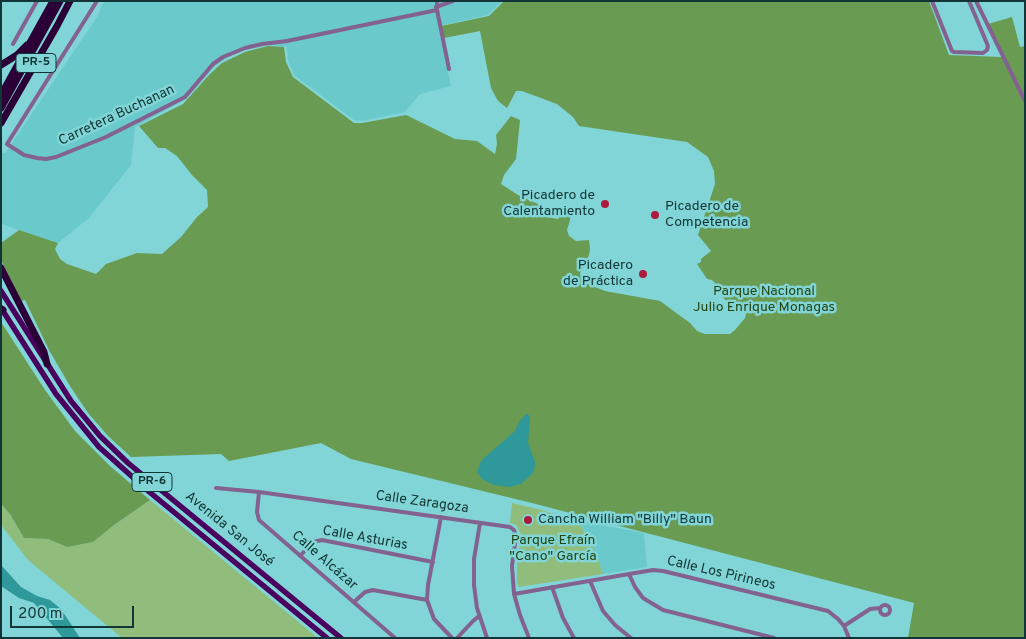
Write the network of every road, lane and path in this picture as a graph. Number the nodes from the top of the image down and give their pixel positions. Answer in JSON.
{"nodes":[{"id":1,"x":37,"y":1,"type":"edge"},
{"id":2,"x":53,"y":1,"type":"edge"},
{"id":3,"x":60,"y":1,"type":"edge"},
{"id":4,"x":70,"y":1,"type":"edge"},
{"id":5,"x":97,"y":1,"type":"edge"},
{"id":6,"x":437,"y":1,"type":"edge"},
{"id":7,"x":453,"y":1,"type":"edge"},
{"id":8,"x":932,"y":1,"type":"edge"},
{"id":9,"x":969,"y":1,"type":"edge"},
{"id":10,"x":976,"y":1,"type":"edge"},
{"id":11,"x":437,"y":8,"type":"junction"},
{"id":12,"x":33,"y":40,"type":"junction"},
{"id":13,"x":13,"y":44,"type":"dead end"},
{"id":14,"x":1,"y":65,"type":"edge"},
{"id":15,"x":449,"y":69,"type":"dead end"},
{"id":16,"x":1,"y":95,"type":"edge"},
{"id":17,"x":1025,"y":101,"type":"edge"},
{"id":18,"x":1,"y":108,"type":"edge"},
{"id":19,"x":1,"y":123,"type":"edge"},
{"id":20,"x":1,"y":268,"type":"edge"},
{"id":21,"x":1,"y":291,"type":"edge"},
{"id":22,"x":2,"y":309,"type":"edge"},
{"id":23,"x":47,"y":364,"type":"junction"},
{"id":24,"x":216,"y":488,"type":"dead end"},
{"id":25,"x":259,"y":492,"type":"junction"},
{"id":26,"x":441,"y":517,"type":"junction"},
{"id":27,"x":480,"y":523,"type":"junction"},
{"id":28,"x":300,"y":556,"type":"junction"},
{"id":29,"x":433,"y":562,"type":"junction"},
{"id":30,"x":629,"y":574,"type":"junction"},
{"id":31,"x":590,"y":580,"type":"junction"},
{"id":32,"x":552,"y":587,"type":"junction"},
{"id":33,"x":514,"y":594,"type":"junction"},
{"id":34,"x":427,"y":600,"type":"junction"},
{"id":35,"x":354,"y":602,"type":"junction"},
{"id":36,"x":880,"y":608,"type":"dead end"},
{"id":37,"x":479,"y":616,"type":"junction"},
{"id":38,"x":844,"y":626,"type":"junction"},
{"id":39,"x":327,"y":638,"type":"edge"},
{"id":40,"x":341,"y":638,"type":"edge"},
{"id":41,"x":396,"y":638,"type":"edge"},
{"id":42,"x":452,"y":638,"type":"edge"},
{"id":43,"x":457,"y":638,"type":"edge"},
{"id":44,"x":487,"y":638,"type":"edge"},
{"id":45,"x":529,"y":638,"type":"edge"},
{"id":46,"x":574,"y":638,"type":"edge"},
{"id":47,"x":632,"y":638,"type":"edge"},
{"id":48,"x":774,"y":638,"type":"edge"},
{"id":49,"x":849,"y":638,"type":"edge"}],
"edges":[{"from":1,"to":13,"type":"street"},
{"from":2,"to":12,"type":"highway","number":"PR-5"},
{"from":3,"to":18,"type":"highway"},
{"from":4,"to":19,"type":"highway","number":"PR-5"},
{"from":5,"to":11,"type":"street","name":"Carretera Buchanan"},
{"from":6,"to":11,"type":"street"},
{"from":7,"to":11,"type":"street","name":"Carretera Buchanan"},
{"from":8,"to":9,"type":"street"},
{"from":10,"to":17,"type":"street"},
{"from":11,"to":15,"type":"street"},
{"from":12,"to":14,"type":"highway"},
{"from":12,"to":16,"type":"highway","number":"PR-5"},
{"from":20,"to":23,"type":"highway"},
{"from":21,"to":23,"type":"main road","name":"Avenida San José","number":"PR-6"},
{"from":22,"to":39,"type":"main road","name":"Avenida San José","number":"PR-6"},
{"from":23,"to":40,"type":"main road","name":"Avenida San José","number":"PR-6"},
{"from":24,"to":25,"type":"street","name":"Calle Zaragoza"},
{"from":25,"to":26,"type":"street","name":"Calle Zaragoza"},
{"from":25,"to":28,"type":"street","name":"Calle Alcázar"},
{"from":26,"to":27,"type":"street","name":"Calle Zaragoza"},
{"from":26,"to":29,"type":"street"},
{"from":27,"to":33,"type":"street","name":"Calle Zaragoza"},
{"from":27,"to":37,"type":"street"},
{"from":28,"to":29,"type":"street","name":"Calle Asturias"},
{"from":28,"to":35,"type":"street","name":"Calle Alcázar"},
{"from":29,"to":34,"type":"street"},
{"from":30,"to":31,"type":"street","name":"Calle Los Pirineos"},
{"from":30,"to":38,"type":"street","name":"Calle Los Pirineos"},
{"from":30,"to":48,"type":"street"},
{"from":31,"to":32,"type":"street","name":"Calle Los Pirineos"},
{"from":31,"to":47,"type":"street"},
{"from":32,"to":33,"type":"street","name":"Calle Los Pirineos"},
{"from":32,"to":46,"type":"street"},
{"from":33,"to":45,"type":"street","name":"Calle Zaragoza"},
{"from":34,"to":35,"type":"street"},
{"from":34,"to":42,"type":"street"},
{"from":35,"to":41,"type":"street","name":"Calle Alcázar"},
{"from":36,"to":38,"type":"street"},
{"from":37,"to":43,"type":"street"},
{"from":37,"to":44,"type":"street"},
{"from":38,"to":49,"type":"street","name":"Calle Los Pirineos"}]}
